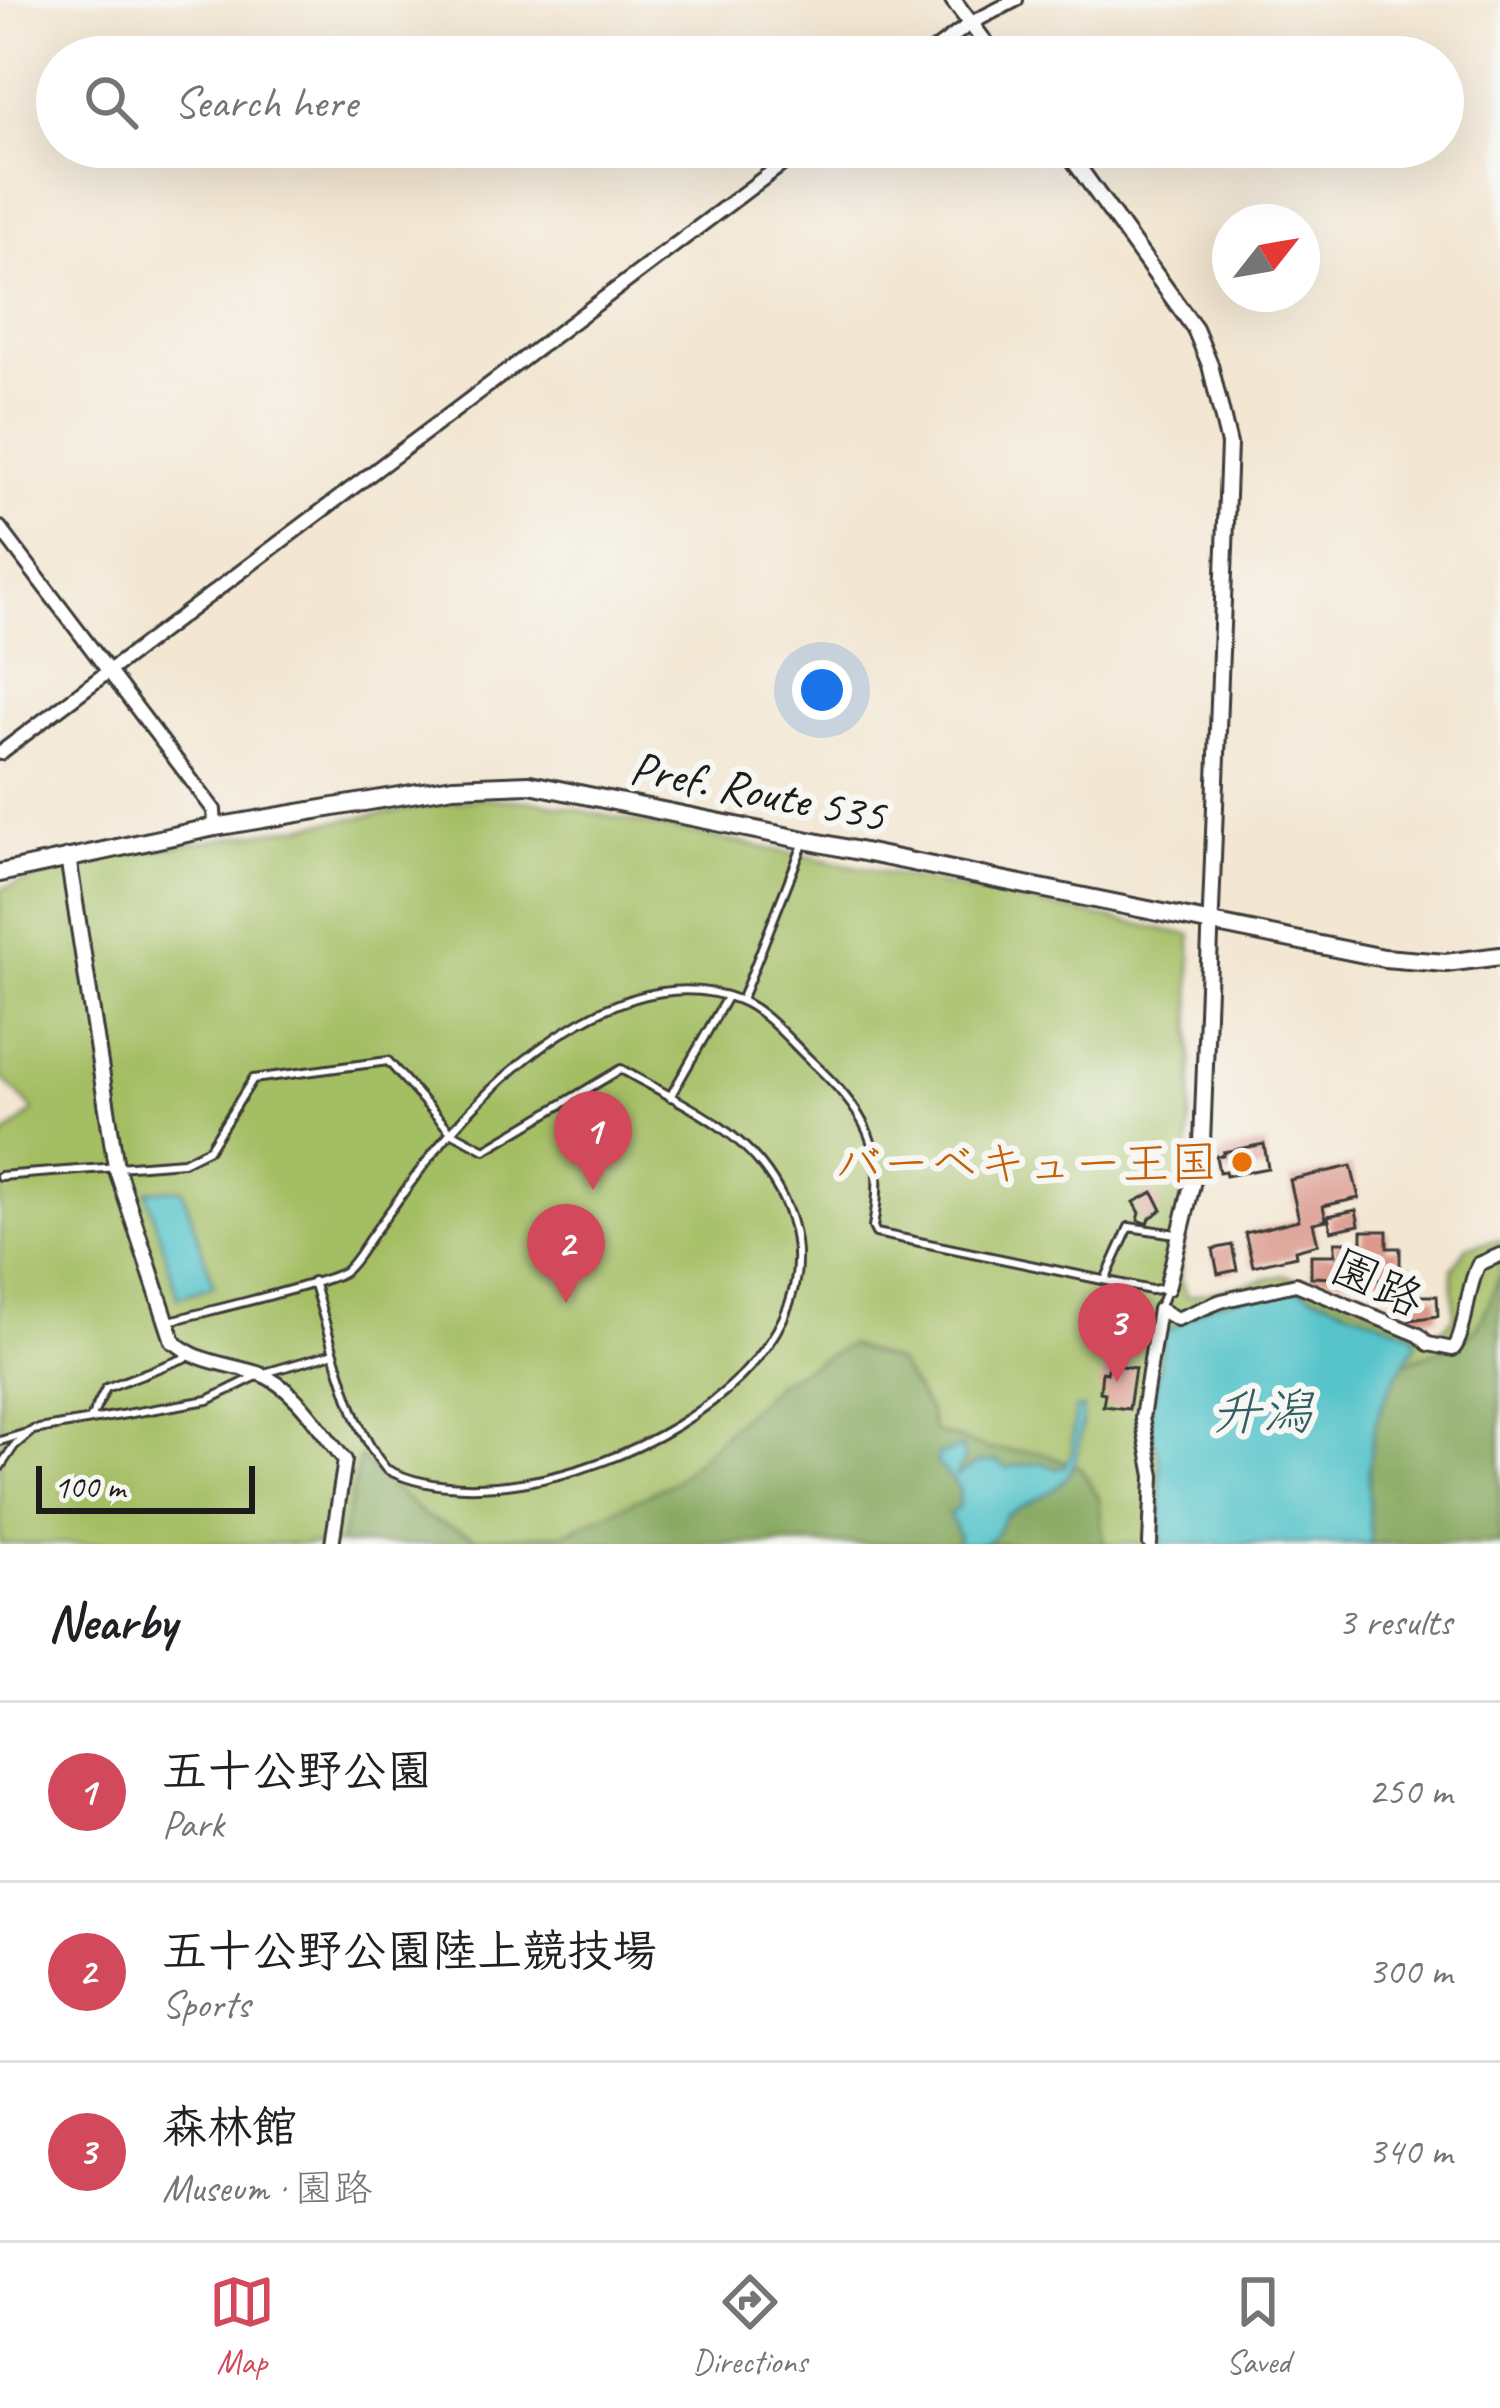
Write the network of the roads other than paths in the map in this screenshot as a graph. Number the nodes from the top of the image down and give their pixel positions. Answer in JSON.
{"nodes":[{"id":1,"x":953,"y":0,"type":"edge"},
{"id":2,"x":1016,"y":0,"type":"edge"},
{"id":3,"x":970,"y":23,"type":"junction"},
{"id":4,"x":953,"y":36,"type":"edge"},
{"id":5,"x":980,"y":36,"type":"edge"},
{"id":6,"x":777,"y":168,"type":"edge"},
{"id":7,"x":1079,"y":168,"type":"edge"},
{"id":8,"x":0,"y":528,"type":"edge"},
{"id":9,"x":107,"y":671,"type":"junction"},
{"id":10,"x":0,"y":753,"type":"edge"},
{"id":11,"x":215,"y":827,"type":"junction"},
{"id":12,"x":806,"y":839,"type":"junction"},
{"id":13,"x":68,"y":857,"type":"junction"},
{"id":14,"x":0,"y":873,"type":"edge"},
{"id":15,"x":1208,"y":920,"type":"junction"},
{"id":16,"x":1500,"y":956,"type":"edge"},
{"id":17,"x":727,"y":997,"type":"junction"},
{"id":18,"x":741,"y":1001,"type":"junction"},
{"id":19,"x":670,"y":1097,"type":"junction"},
{"id":20,"x":451,"y":1132,"type":"junction"},
{"id":21,"x":116,"y":1167,"type":"junction"},
{"id":22,"x":0,"y":1176,"type":"edge"},
{"id":23,"x":1180,"y":1235,"type":"junction"},
{"id":24,"x":1500,"y":1255,"type":"edge"},
{"id":25,"x":1105,"y":1280,"type":"junction"},
{"id":26,"x":313,"y":1281,"type":"junction"},
{"id":27,"x":1167,"y":1288,"type":"junction"},
{"id":28,"x":1159,"y":1309,"type":"junction"},
{"id":29,"x":166,"y":1322,"type":"junction"},
{"id":30,"x":778,"y":1340,"type":"dead end"},
{"id":31,"x":173,"y":1341,"type":"joint"},
{"id":32,"x":334,"y":1353,"type":"junction"},
{"id":33,"x":190,"y":1356,"type":"junction"},
{"id":34,"x":260,"y":1375,"type":"junction"},
{"id":35,"x":90,"y":1420,"type":"junction"},
{"id":36,"x":33,"y":1430,"type":"junction"},
{"id":37,"x":0,"y":1441,"type":"edge"},
{"id":38,"x":0,"y":1467,"type":"edge"},
{"id":39,"x":402,"y":1483,"type":"dead end"},
{"id":40,"x":332,"y":1544,"type":"edge"},
{"id":41,"x":1150,"y":1544,"type":"edge"}],
"edges":[{"from":1,"to":3,"type":"street"},
{"from":2,"to":3,"type":"street"},
{"from":3,"to":4,"type":"street"},
{"from":3,"to":5,"type":"street"},
{"from":6,"to":9,"type":"street"},
{"from":7,"to":15,"type":"street"},
{"from":8,"to":9,"type":"street"},
{"from":9,"to":10,"type":"street"},
{"from":9,"to":11,"type":"street"},
{"from":11,"to":12,"type":"main road","name":"Pref. Route 535"},
{"from":11,"to":13,"type":"main road","name":"Pref. Route 535"},
{"from":12,"to":15,"type":"main road","name":"Pref. Route 535"},
{"from":12,"to":18,"type":"lane"},
{"from":13,"to":14,"type":"main road","name":"Pref. Route 535"},
{"from":13,"to":21,"type":"street"},
{"from":15,"to":16,"type":"main road","name":"Pref. Route 535"},
{"from":15,"to":23,"type":"street"},
{"from":17,"to":18,"type":"lane"},
{"from":17,"to":19,"type":"lane"},
{"from":17,"to":20,"type":"lane"},
{"from":18,"to":25,"type":"lane"},
{"from":19,"to":20,"type":"lane"},
{"from":19,"to":30,"type":"lane"},
{"from":20,"to":21,"type":"lane"},
{"from":20,"to":26,"type":"lane"},
{"from":21,"to":22,"type":"lane"},
{"from":21,"to":29,"type":"street"},
{"from":23,"to":25,"type":"lane"},
{"from":23,"to":27,"type":"street"},
{"from":24,"to":28,"type":"street","name":"園路"},
{"from":25,"to":27,"type":"lane"},
{"from":26,"to":29,"type":"lane"},
{"from":26,"to":32,"type":"lane"},
{"from":27,"to":28,"type":"lane"},
{"from":28,"to":41,"type":"street"},
{"from":29,"to":31,"type":"street"},
{"from":31,"to":33,"type":"street"},
{"from":32,"to":34,"type":"lane"},
{"from":32,"to":39,"type":"lane"},
{"from":33,"to":34,"type":"street"},
{"from":33,"to":35,"type":"lane"},
{"from":34,"to":35,"type":"lane"},
{"from":34,"to":40,"type":"street"},
{"from":35,"to":36,"type":"lane"},
{"from":36,"to":37,"type":"lane"},
{"from":36,"to":38,"type":"lane"}]}
